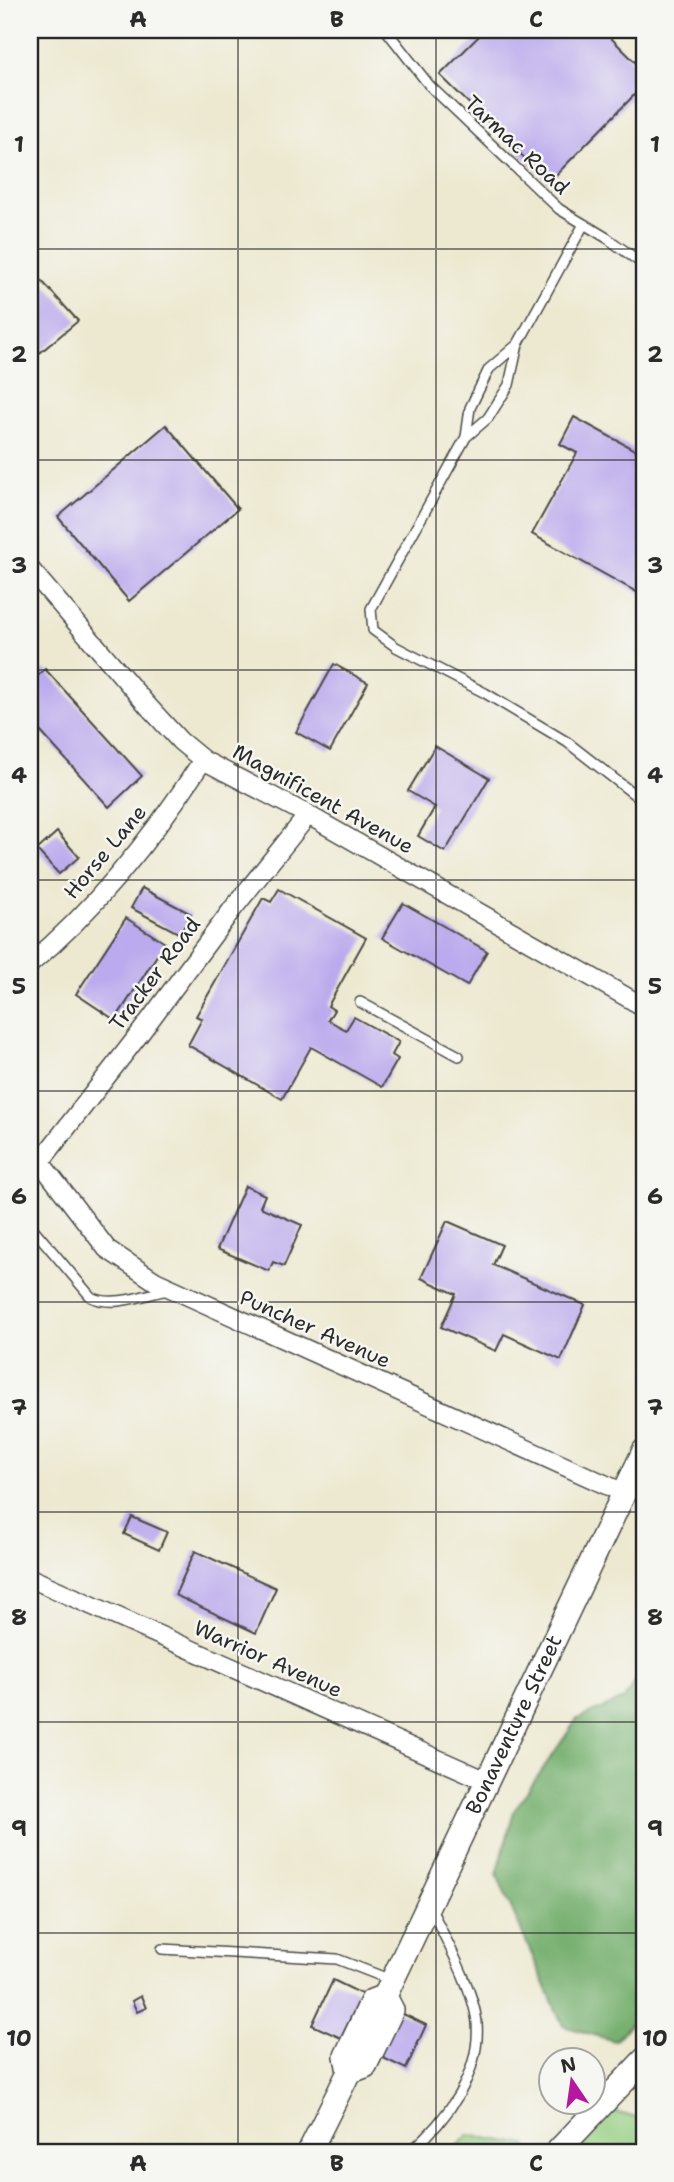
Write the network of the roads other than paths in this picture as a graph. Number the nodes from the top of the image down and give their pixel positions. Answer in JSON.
{"nodes":[{"id":1,"x":386,"y":30,"type":"edge"},
{"id":2,"x":584,"y":224,"type":"junction"},
{"id":3,"x":644,"y":264,"type":"edge"},
{"id":4,"x":518,"y":344,"type":"junction"},
{"id":5,"x":466,"y":437,"type":"junction"},
{"id":6,"x":30,"y":569,"type":"edge"},
{"id":7,"x":203,"y":760,"type":"junction"},
{"id":8,"x":644,"y":802,"type":"edge"},
{"id":9,"x":309,"y":815,"type":"junction"},
{"id":10,"x":30,"y":964,"type":"edge"},
{"id":11,"x":360,"y":1002,"type":"dead end"},
{"id":12,"x":644,"y":1007,"type":"edge"},
{"id":13,"x":459,"y":1056,"type":"dead end"},
{"id":14,"x":35,"y":1156,"type":"edge"},
{"id":15,"x":30,"y":1225,"type":"edge"},
{"id":16,"x":170,"y":1289,"type":"junction"},
{"id":17,"x":644,"y":1451,"type":"edge"},
{"id":18,"x":624,"y":1493,"type":"junction"},
{"id":19,"x":30,"y":1578,"type":"edge"},
{"id":20,"x":487,"y":1781,"type":"junction"},
{"id":21,"x":429,"y":1904,"type":"junction"},
{"id":22,"x":162,"y":1949,"type":"dead end"},
{"id":23,"x":389,"y":1988,"type":"junction"},
{"id":24,"x":644,"y":2060,"type":"edge"},
{"id":25,"x":309,"y":2152,"type":"edge"},
{"id":26,"x":410,"y":2152,"type":"edge"},
{"id":27,"x":557,"y":2152,"type":"edge"}],
"edges":[{"from":1,"to":2,"type":"lane","name":"Tarmac Road"},
{"from":2,"to":3,"type":"lane","name":"Tarmac Road"},
{"from":2,"to":4,"type":"lane"},
{"from":4,"to":5,"type":"lane"},
{"from":4,"to":5,"type":"lane"},
{"from":5,"to":8,"type":"lane"},
{"from":6,"to":7,"type":"street","name":"Magnificent Avenue"},
{"from":7,"to":9,"type":"street","name":"Magnificent Avenue"},
{"from":7,"to":10,"type":"street","name":"Horse Lane"},
{"from":9,"to":12,"type":"street","name":"Magnificent Avenue"},
{"from":9,"to":14,"type":"street","name":"Tracker Road"},
{"from":11,"to":13,"type":"lane"},
{"from":14,"to":16,"type":"street","name":"Puncher Avenue"},
{"from":15,"to":16,"type":"lane"},
{"from":16,"to":18,"type":"street","name":"Puncher Avenue"},
{"from":17,"to":18,"type":"street","name":"Bonaventure Street"},
{"from":18,"to":20,"type":"street","name":"Bonaventure Street"},
{"from":19,"to":20,"type":"street","name":"Warrior Avenue"},
{"from":20,"to":21,"type":"street","name":"Bonaventure Street"},
{"from":21,"to":23,"type":"street","name":"Bonaventure Street"},
{"from":21,"to":26,"type":"lane"},
{"from":22,"to":23,"type":"lane"},
{"from":23,"to":25,"type":"street","name":"Bonaventure Street"},
{"from":24,"to":27,"type":"street"}]}
